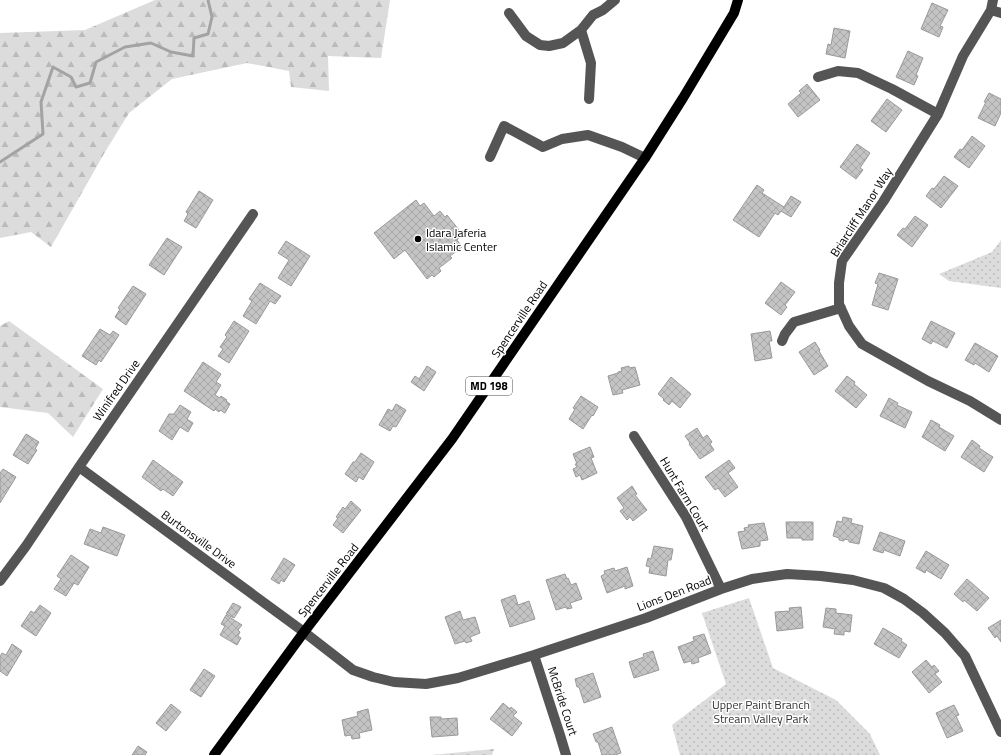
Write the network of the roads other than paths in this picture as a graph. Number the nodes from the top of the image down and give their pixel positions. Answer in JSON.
{"nodes":[{"id":1,"x":615,"y":0,"type":"edge"},
{"id":2,"x":738,"y":0,"type":"edge"},
{"id":3,"x":992,"y":5,"type":"edge"},
{"id":4,"x":509,"y":13,"type":"dead end"},
{"id":5,"x":1001,"y":13,"type":"edge"},
{"id":6,"x":581,"y":30,"type":"junction"},
{"id":7,"x":818,"y":77,"type":"dead end"},
{"id":8,"x":589,"y":99,"type":"dead end"},
{"id":9,"x":938,"y":114,"type":"junction"},
{"id":10,"x":490,"y":157,"type":"dead end"},
{"id":11,"x":645,"y":158,"type":"junction"},
{"id":12,"x":253,"y":214,"type":"dead end"},
{"id":13,"x":841,"y":308,"type":"junction"},
{"id":14,"x":782,"y":341,"type":"dead end"},
{"id":15,"x":1001,"y":420,"type":"edge"},
{"id":16,"x":634,"y":436,"type":"dead end"},
{"id":17,"x":78,"y":467,"type":"junction"},
{"id":18,"x":0,"y":581,"type":"edge"},
{"id":19,"x":722,"y":589,"type":"junction"},
{"id":20,"x":304,"y":632,"type":"junction"},
{"id":21,"x":534,"y":655,"type":"junction"},
{"id":22,"x":1001,"y":732,"type":"edge"},
{"id":23,"x":214,"y":755,"type":"edge"},
{"id":24,"x":566,"y":755,"type":"edge"}],
"edges":[{"from":1,"to":6,"type":"street"},
{"from":2,"to":11,"type":"main road","name":"Spencerville Road","number":"MD 198"},
{"from":3,"to":5,"type":"street"},
{"from":3,"to":9,"type":"street","name":"Briarcliff Manor Way"},
{"from":4,"to":6,"type":"street"},
{"from":6,"to":8,"type":"street"},
{"from":7,"to":9,"type":"street"},
{"from":9,"to":13,"type":"street","name":"Briarcliff Manor Way"},
{"from":10,"to":11,"type":"street"},
{"from":11,"to":20,"type":"main road","name":"Spencerville Road","number":"MD 198"},
{"from":12,"to":17,"type":"street","name":"Winifred Drive"},
{"from":13,"to":14,"type":"street"},
{"from":13,"to":15,"type":"street","name":"Briarcliff Manor Way"},
{"from":16,"to":19,"type":"street","name":"Hunt Farm Court"},
{"from":17,"to":18,"type":"street","name":"Winifred Drive"},
{"from":17,"to":20,"type":"street","name":"Burtonsville Drive"},
{"from":19,"to":21,"type":"street","name":"Lions Den Road"},
{"from":19,"to":22,"type":"street","name":"Lions Den Road"},
{"from":20,"to":21,"type":"street","name":"Lions Den Road"},
{"from":20,"to":23,"type":"main road","name":"Spencerville Road","number":"MD 198"},
{"from":21,"to":24,"type":"street","name":"McBride Court"}]}
